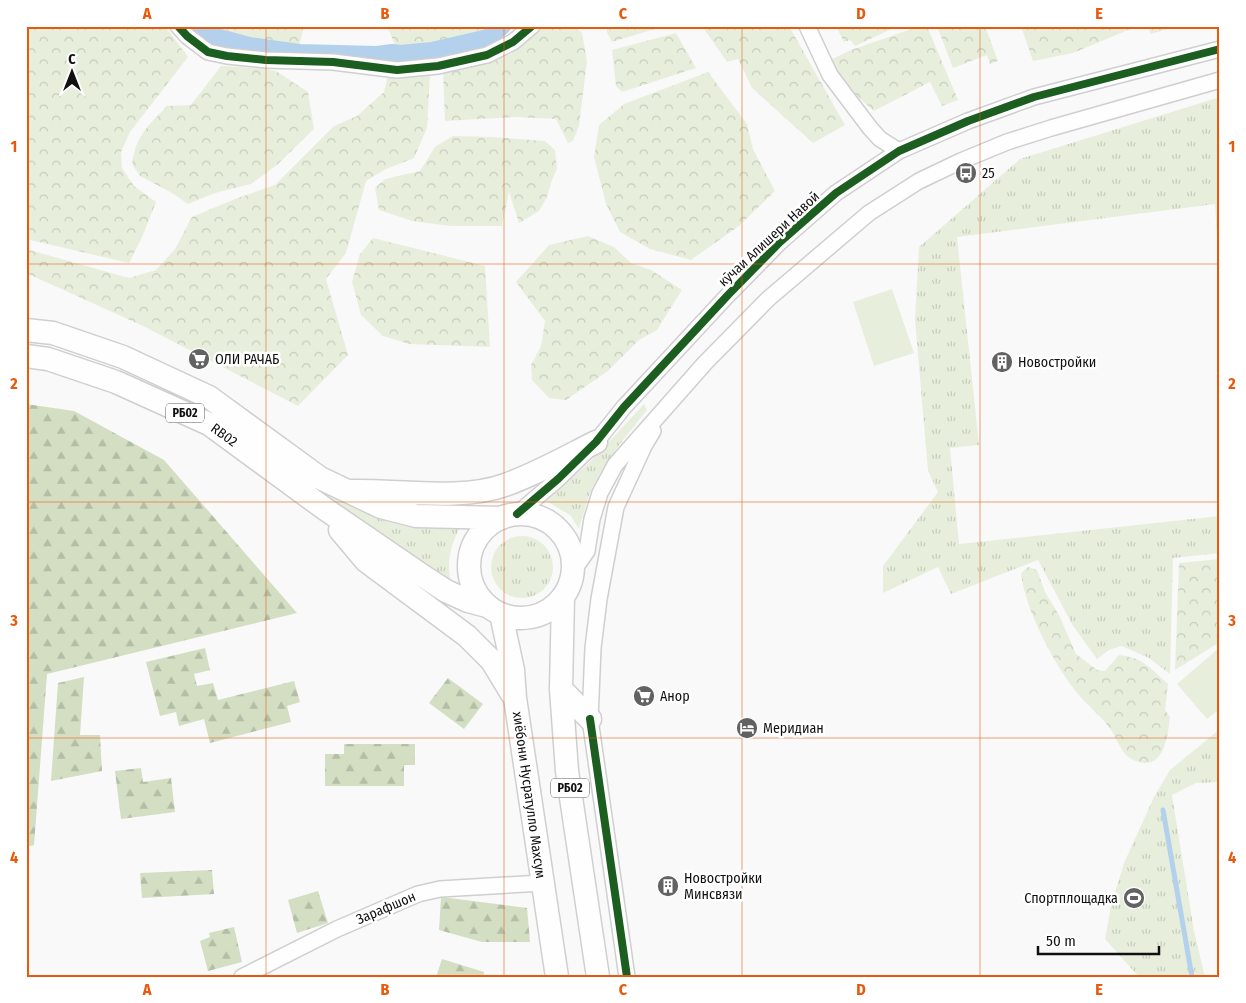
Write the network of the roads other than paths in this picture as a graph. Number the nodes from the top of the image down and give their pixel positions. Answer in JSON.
{"nodes":[{"id":1,"x":178,"y":26,"type":"edge"},
{"id":2,"x":532,"y":26,"type":"edge"},
{"id":3,"x":807,"y":26,"type":"edge"},
{"id":4,"x":1220,"y":49,"type":"edge"},
{"id":5,"x":1220,"y":80,"type":"edge"},
{"id":6,"x":898,"y":151,"type":"junction"},
{"id":7,"x":26,"y":330,"type":"edge"},
{"id":8,"x":26,"y":356,"type":"edge"},
{"id":9,"x":675,"y":396,"type":"junction"},
{"id":10,"x":596,"y":442,"type":"junction"},
{"id":11,"x":344,"y":491,"type":"junction"},
{"id":12,"x":325,"y":509,"type":"junction"},
{"id":13,"x":510,"y":516,"type":"junction"},
{"id":14,"x":573,"y":571,"type":"junction"},
{"id":15,"x":563,"y":597,"type":"junction"},
{"id":16,"x":494,"y":610,"type":"junction"},
{"id":17,"x":561,"y":689,"type":"junction"},
{"id":18,"x":515,"y":698,"type":"junction"},
{"id":19,"x":590,"y":719,"type":"junction"},
{"id":20,"x":542,"y":883,"type":"junction"},
{"id":21,"x":242,"y":977,"type":"edge"},
{"id":22,"x":557,"y":977,"type":"edge"},
{"id":23,"x":598,"y":977,"type":"edge"},
{"id":24,"x":627,"y":977,"type":"edge"}],
"edges":[{"from":1,"to":2,"type":"street"},
{"from":3,"to":6,"type":"street"},
{"from":4,"to":6,"type":"street","name":"кӯчаи Алишери Навоӣ"},
{"from":5,"to":9,"type":"street"},
{"from":6,"to":10,"type":"street","name":"кӯчаи Алишери Навоӣ"},
{"from":7,"to":11,"type":"highway","name":"RB02","number":"РБ02"},
{"from":8,"to":12,"type":"highway","name":"RB02","number":"РБ02"},
{"from":9,"to":14,"type":"street"},
{"from":9,"to":19,"type":"street"},
{"from":10,"to":11,"type":"highway"},
{"from":10,"to":13,"type":"street","name":"кӯчаи Алишери Навоӣ"},
{"from":11,"to":13,"type":"highway","number":"РБ02"},
{"from":12,"to":16,"type":"highway","number":"РБ02"},
{"from":12,"to":18,"type":"highway"},
{"from":13,"to":14,"type":"highway","number":"РБ02"},
{"from":13,"to":16,"type":"highway"},
{"from":14,"to":15,"type":"highway","number":"РБ02"},
{"from":15,"to":16,"type":"highway","number":"РБ02"},
{"from":15,"to":17,"type":"highway","number":"РБ02"},
{"from":16,"to":18,"type":"highway","name":"хиёбони Нусратулло Махсум"},
{"from":17,"to":19,"type":"highway"},
{"from":17,"to":23,"type":"highway","number":"РБ02"},
{"from":18,"to":20,"type":"highway","name":"хиёбони Нусратулло Махсум"},
{"from":19,"to":24,"type":"street"},
{"from":20,"to":21,"type":"street","name":"Зарафшон"},
{"from":20,"to":22,"type":"highway","name":"хиёбони Нусратулло Махсум"}]}
